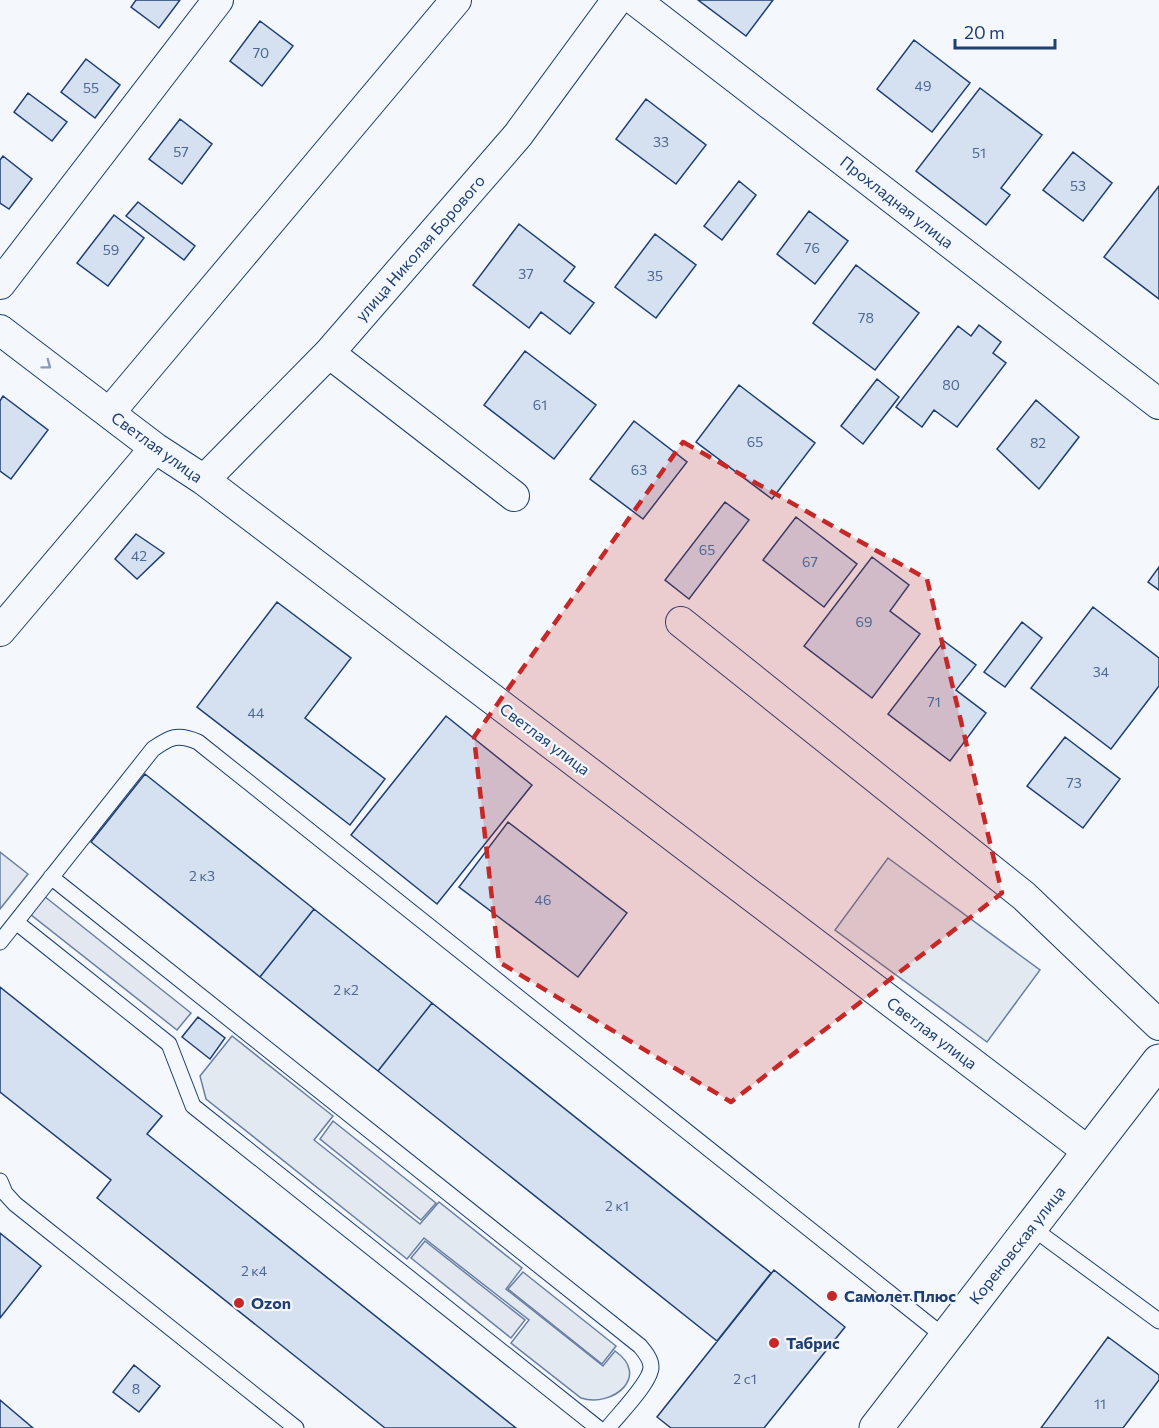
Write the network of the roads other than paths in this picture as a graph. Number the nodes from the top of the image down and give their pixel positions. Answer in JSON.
{"nodes":[{"id":1,"x":218,"y":0,"type":"edge"},
{"id":2,"x":456,"y":0,"type":"edge"},
{"id":3,"x":617,"y":0,"type":"edge"},
{"id":4,"x":635,"y":0,"type":"edge"},
{"id":5,"x":0,"y":284,"type":"edge"},
{"id":6,"x":0,"y":330,"type":"edge"},
{"id":7,"x":329,"y":353,"type":"junction"},
{"id":8,"x":1159,"y":404,"type":"edge"},
{"id":9,"x":110,"y":412,"type":"junction"},
{"id":10,"x":155,"y":448,"type":"junction"},
{"id":11,"x":204,"y":480,"type":"junction"},
{"id":12,"x":514,"y":496,"type":"dead end"},
{"id":13,"x":681,"y":622,"type":"dead end"},
{"id":14,"x":0,"y":631,"type":"edge"},
{"id":15,"x":51,"y":877,"type":"junction"},
{"id":16,"x":16,"y":922,"type":"junction"},
{"id":17,"x":0,"y":942,"type":"edge"},
{"id":18,"x":1159,"y":1025,"type":"edge"},
{"id":19,"x":1159,"y":1061,"type":"edge"},
{"id":20,"x":1089,"y":1152,"type":"junction"},
{"id":21,"x":0,"y":1181,"type":"edge"},
{"id":22,"x":1031,"y":1227,"type":"junction"},
{"id":23,"x":1159,"y":1321,"type":"edge"},
{"id":24,"x":946,"y":1338,"type":"junction"},
{"id":25,"x":296,"y":1428,"type":"edge"},
{"id":26,"x":598,"y":1428,"type":"edge"},
{"id":27,"x":608,"y":1428,"type":"edge"},
{"id":28,"x":876,"y":1428,"type":"edge"}],
"edges":[{"from":1,"to":5,"type":"street"},
{"from":2,"to":9,"type":"street"},
{"from":3,"to":7,"type":"street","name":"улица Николая Борового"},
{"from":4,"to":8,"type":"street","name":"Прохладная улица"},
{"from":6,"to":9,"type":"street","name":"Светлая улица","one_way":true},
{"from":7,"to":11,"type":"street","name":"улица Николая Борового"},
{"from":7,"to":12,"type":"street"},
{"from":9,"to":10,"type":"street","name":"Светлая улица"},
{"from":10,"to":11,"type":"street","name":"Светлая улица"},
{"from":10,"to":14,"type":"street"},
{"from":11,"to":20,"type":"street","name":"Светлая улица"},
{"from":13,"to":18,"type":"street"},
{"from":15,"to":16,"type":"lane"},
{"from":15,"to":24,"type":"lane"},
{"from":15,"to":27,"type":"lane"},
{"from":16,"to":17,"type":"lane"},
{"from":16,"to":26,"type":"lane"},
{"from":19,"to":20,"type":"street","name":"Кореновская улица"},
{"from":20,"to":22,"type":"street","name":"Кореновская улица"},
{"from":21,"to":25,"type":"lane"},
{"from":22,"to":23,"type":"lane"},
{"from":22,"to":24,"type":"street","name":"Кореновская улица"},
{"from":24,"to":28,"type":"street","name":"Кореновская улица"}]}
